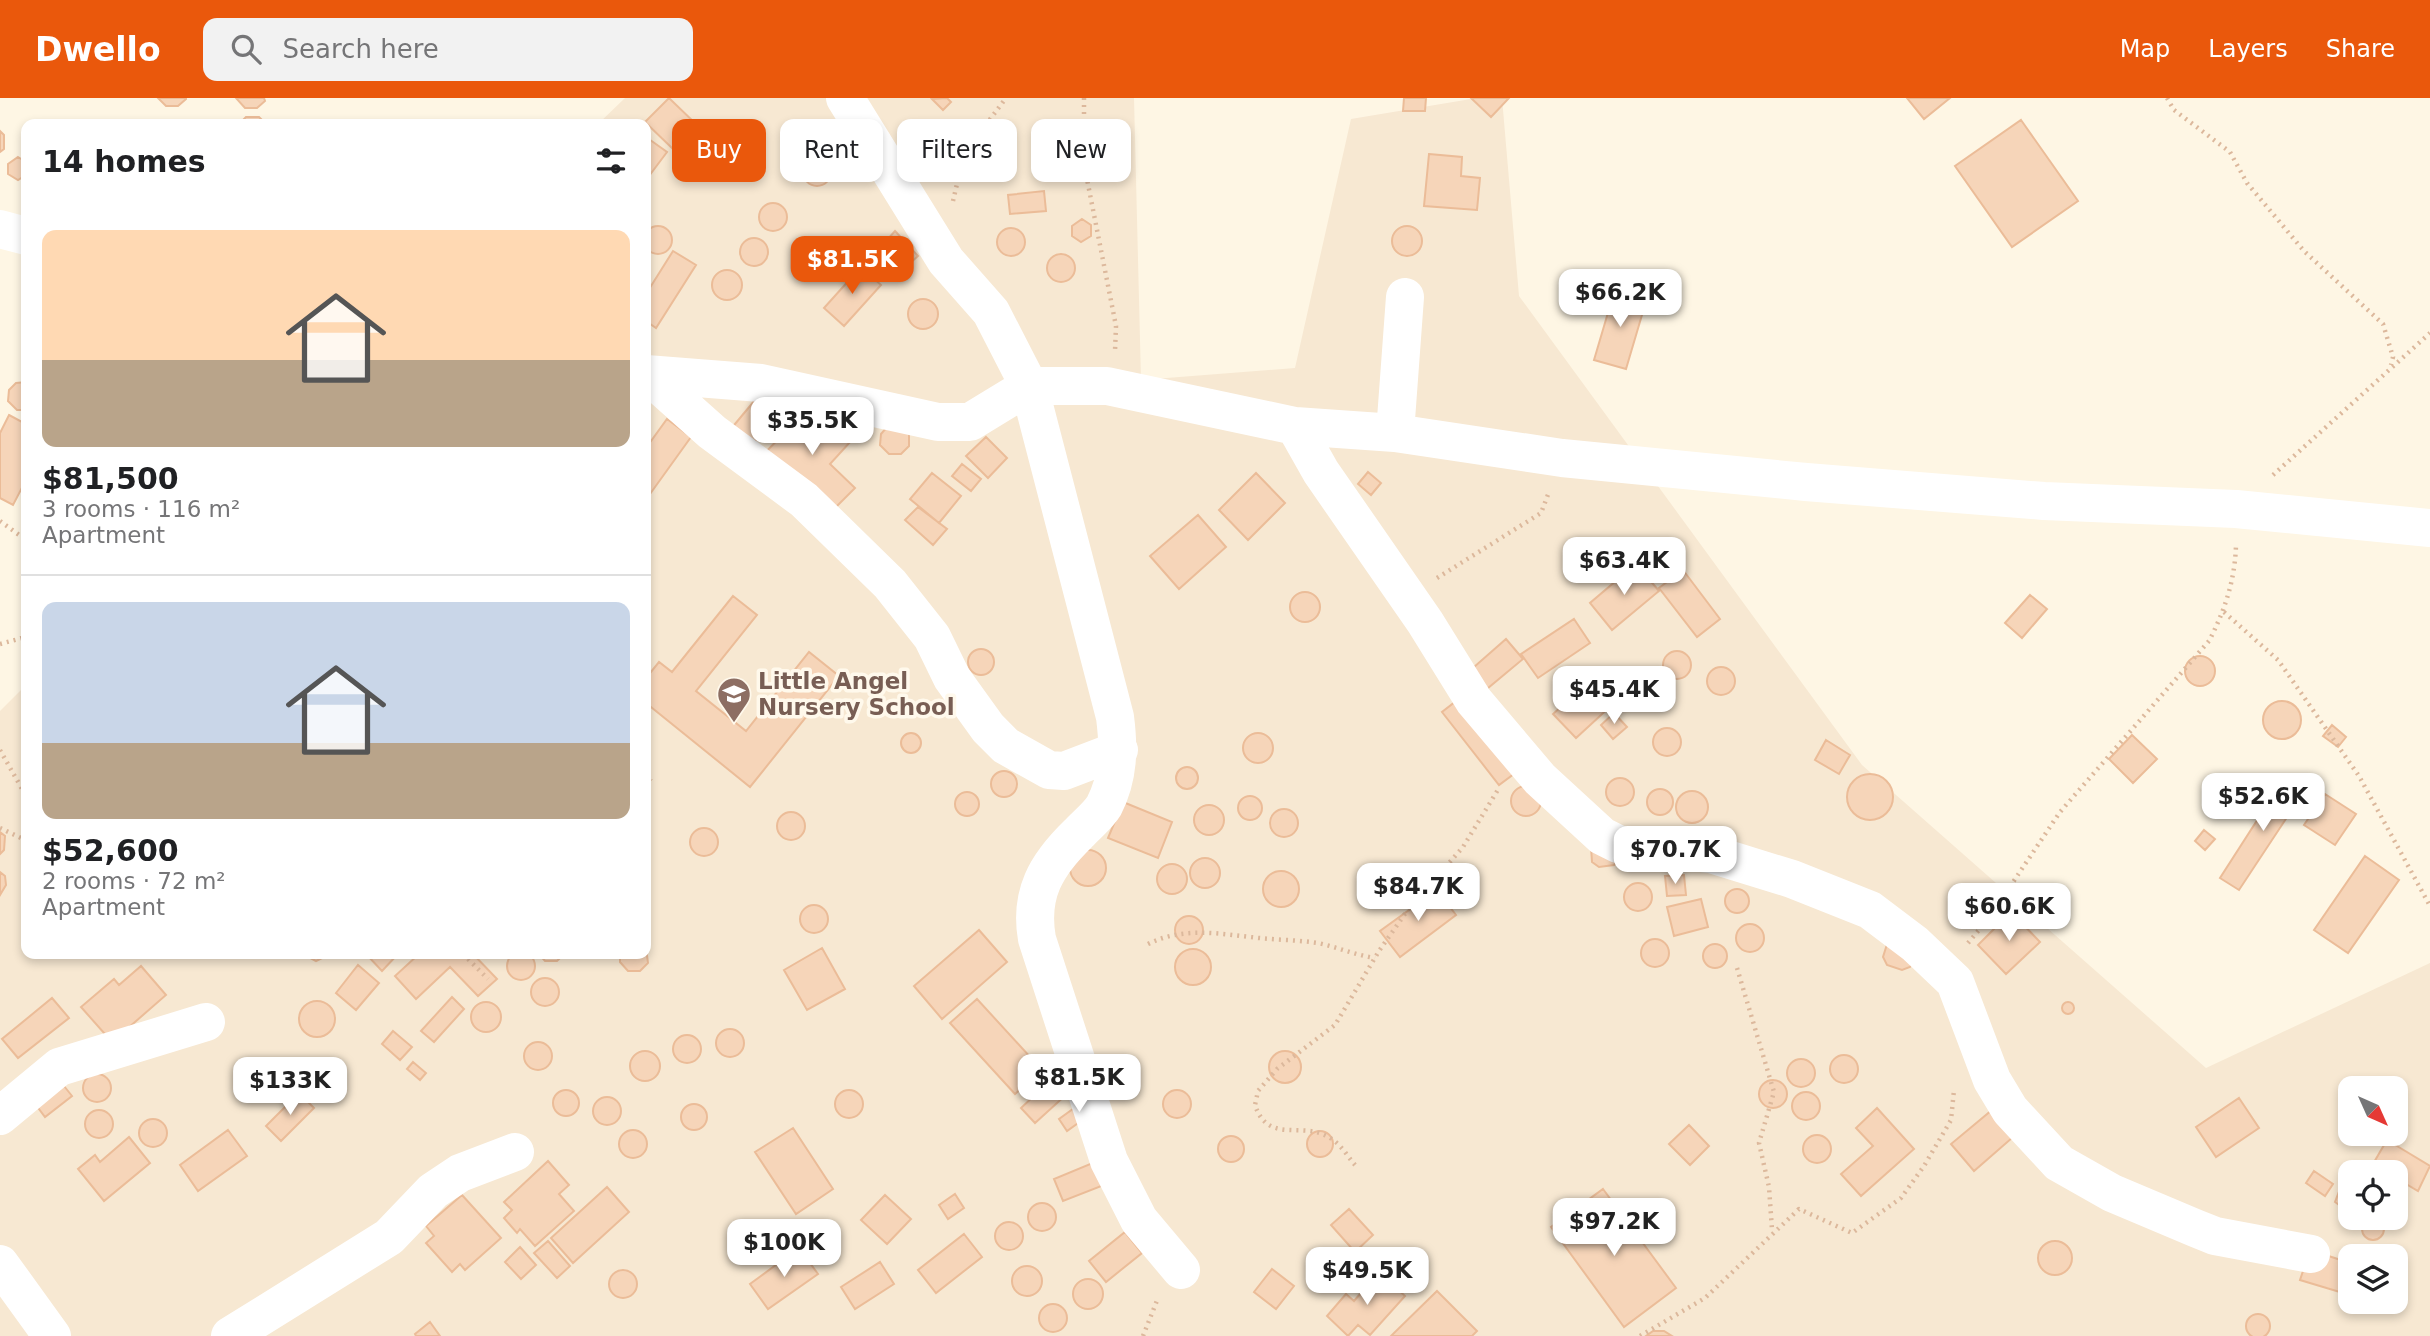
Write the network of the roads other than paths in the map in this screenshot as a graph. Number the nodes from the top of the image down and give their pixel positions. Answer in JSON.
{"nodes":[{"id":1,"x":845,"y":98,"type":"edge"},
{"id":2,"x":0,"y":229,"type":"edge"},
{"id":3,"x":21,"y":235,"type":"edge"},
{"id":4,"x":1405,"y":298,"type":"dead end"},
{"id":5,"x":651,"y":374,"type":"edge"},
{"id":6,"x":651,"y":378,"type":"edge"},
{"id":7,"x":1029,"y":386,"type":"junction"},
{"id":8,"x":1295,"y":426,"type":"junction"},
{"id":9,"x":1395,"y":433,"type":"junction"},
{"id":10,"x":2430,"y":528,"type":"edge"},
{"id":11,"x":1119,"y":750,"type":"junction"},
{"id":12,"x":206,"y":1022,"type":"dead end"},
{"id":13,"x":0,"y":1116,"type":"edge"},
{"id":14,"x":515,"y":1152,"type":"dead end"},
{"id":15,"x":2311,"y":1254,"type":"dead end"},
{"id":16,"x":0,"y":1264,"type":"edge"},
{"id":17,"x":1181,"y":1270,"type":"dead end"},
{"id":18,"x":52,"y":1336,"type":"edge"},
{"id":19,"x":230,"y":1336,"type":"edge"}],
"edges":[{"from":1,"to":7,"type":"street"},
{"from":2,"to":3,"type":"street"},
{"from":4,"to":9,"type":"street"},
{"from":5,"to":7,"type":"street"},
{"from":6,"to":11,"type":"street"},
{"from":7,"to":8,"type":"street"},
{"from":7,"to":11,"type":"street"},
{"from":8,"to":9,"type":"street"},
{"from":8,"to":15,"type":"street"},
{"from":9,"to":10,"type":"street"},
{"from":11,"to":17,"type":"street"},
{"from":12,"to":13,"type":"street"},
{"from":14,"to":19,"type":"street"},
{"from":16,"to":18,"type":"street"}]}
